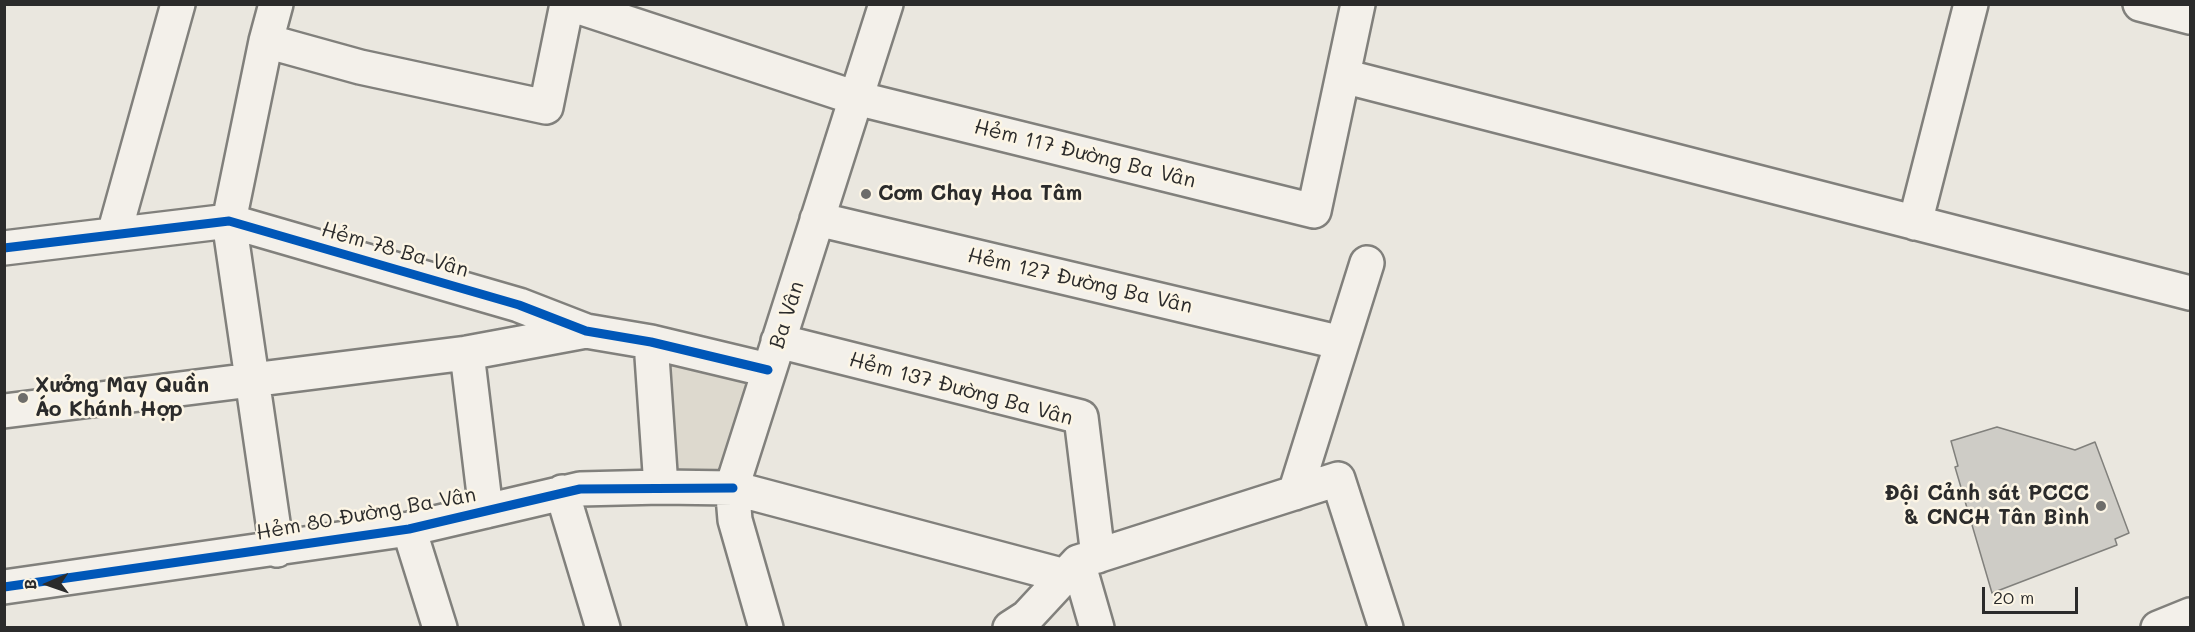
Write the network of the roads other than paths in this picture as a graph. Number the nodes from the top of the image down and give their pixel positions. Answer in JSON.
{"nodes":[{"id":1,"x":178,"y":4,"type":"edge"},
{"id":2,"x":276,"y":4,"type":"edge"},
{"id":3,"x":568,"y":4,"type":"edge"},
{"id":4,"x":886,"y":4,"type":"edge"},
{"id":5,"x":1358,"y":4,"type":"edge"},
{"id":6,"x":1971,"y":4,"type":"edge"},
{"id":7,"x":2149,"y":6,"type":"edge"},
{"id":8,"x":2190,"y":17,"type":"edge"},
{"id":9,"x":266,"y":41,"type":"junction"},
{"id":10,"x":1343,"y":76,"type":"junction"},
{"id":11,"x":856,"y":98,"type":"junction"},
{"id":12,"x":817,"y":219,"type":"junction"},
{"id":13,"x":228,"y":221,"type":"junction"},
{"id":14,"x":1915,"y":223,"type":"junction"},
{"id":15,"x":114,"y":234,"type":"junction"},
{"id":16,"x":4,"y":248,"type":"edge"},
{"id":17,"x":1367,"y":263,"type":"dead end"},
{"id":18,"x":2190,"y":293,"type":"edge"},
{"id":19,"x":586,"y":331,"type":"junction"},
{"id":20,"x":651,"y":342,"type":"junction"},
{"id":21,"x":1342,"y":343,"type":"junction"},
{"id":22,"x":467,"y":353,"type":"junction"},
{"id":23,"x":773,"y":356,"type":"junction"},
{"id":24,"x":253,"y":382,"type":"junction"},
{"id":25,"x":4,"y":411,"type":"edge"},
{"id":26,"x":661,"y":487,"type":"junction"},
{"id":27,"x":733,"y":488,"type":"junction"},
{"id":28,"x":562,"y":492,"type":"junction"},
{"id":29,"x":1295,"y":493,"type":"junction"},
{"id":30,"x":486,"y":511,"type":"junction"},
{"id":31,"x":409,"y":529,"type":"junction"},
{"id":32,"x":278,"y":550,"type":"junction"},
{"id":33,"x":1080,"y":565,"type":"junction"},
{"id":34,"x":4,"y":587,"type":"edge"},
{"id":35,"x":2190,"y":615,"type":"edge"},
{"id":36,"x":441,"y":627,"type":"edge"},
{"id":37,"x":603,"y":627,"type":"edge"},
{"id":38,"x":766,"y":627,"type":"edge"},
{"id":39,"x":1010,"y":627,"type":"edge"},
{"id":40,"x":1097,"y":627,"type":"edge"},
{"id":41,"x":1386,"y":627,"type":"edge"},
{"id":42,"x":2158,"y":627,"type":"edge"}],
"edges":[{"from":1,"to":15,"type":"street"},
{"from":2,"to":9,"type":"street"},
{"from":3,"to":9,"type":"street"},
{"from":3,"to":11,"type":"street","name":"Hẻm 117 Đường Ba Vân"},
{"from":4,"to":11,"type":"street","name":"Ba Vân"},
{"from":5,"to":10,"type":"street"},
{"from":6,"to":14,"type":"street"},
{"from":7,"to":8,"type":"street"},
{"from":9,"to":13,"type":"street"},
{"from":10,"to":11,"type":"street","name":"Hẻm 117 Đường Ba Vân"},
{"from":10,"to":14,"type":"street"},
{"from":11,"to":12,"type":"street","name":"Ba Vân"},
{"from":12,"to":21,"type":"street","name":"Hẻm 127 Đường Ba Vân"},
{"from":12,"to":23,"type":"street","name":"Ba Vân"},
{"from":13,"to":15,"type":"street","name":"Hẻm 78 Ba Vân"},
{"from":13,"to":19,"type":"street","name":"Hẻm 78 Ba Vân"},
{"from":13,"to":24,"type":"street"},
{"from":14,"to":18,"type":"street"},
{"from":15,"to":16,"type":"street","name":"Hẻm 78 Ba Vân"},
{"from":17,"to":21,"type":"street"},
{"from":19,"to":20,"type":"street","name":"Hẻm 78 Ba Vân"},
{"from":19,"to":22,"type":"street"},
{"from":20,"to":23,"type":"street","name":"Hẻm 78 Ba Vân"},
{"from":20,"to":26,"type":"street"},
{"from":21,"to":29,"type":"street"},
{"from":22,"to":24,"type":"street"},
{"from":22,"to":30,"type":"street"},
{"from":23,"to":27,"type":"street","name":"Ba Vân"},
{"from":23,"to":33,"type":"street","name":"Hẻm 137 Đường Ba Vân"},
{"from":24,"to":25,"type":"street"},
{"from":24,"to":32,"type":"street"},
{"from":26,"to":27,"type":"street","name":"Hẻm 80 Đường Ba Vân"},
{"from":26,"to":28,"type":"street","name":"Hẻm 80 Đường Ba Vân"},
{"from":27,"to":33,"type":"street","name":"Hẻm 80 Đường Ba Vân"},
{"from":27,"to":38,"type":"street","name":"Ba Vân"},
{"from":28,"to":30,"type":"street","name":"Hẻm 80 Đường Ba Vân"},
{"from":28,"to":37,"type":"street"},
{"from":29,"to":33,"type":"street"},
{"from":29,"to":41,"type":"street"},
{"from":30,"to":31,"type":"street","name":"Hẻm 80 Đường Ba Vân"},
{"from":31,"to":32,"type":"street","name":"Hẻm 80 Đường Ba Vân"},
{"from":31,"to":36,"type":"street"},
{"from":32,"to":34,"type":"street","name":"Hẻm 80 Đường Ba Vân"},
{"from":33,"to":39,"type":"street"},
{"from":33,"to":40,"type":"street"},
{"from":35,"to":42,"type":"street"}]}
